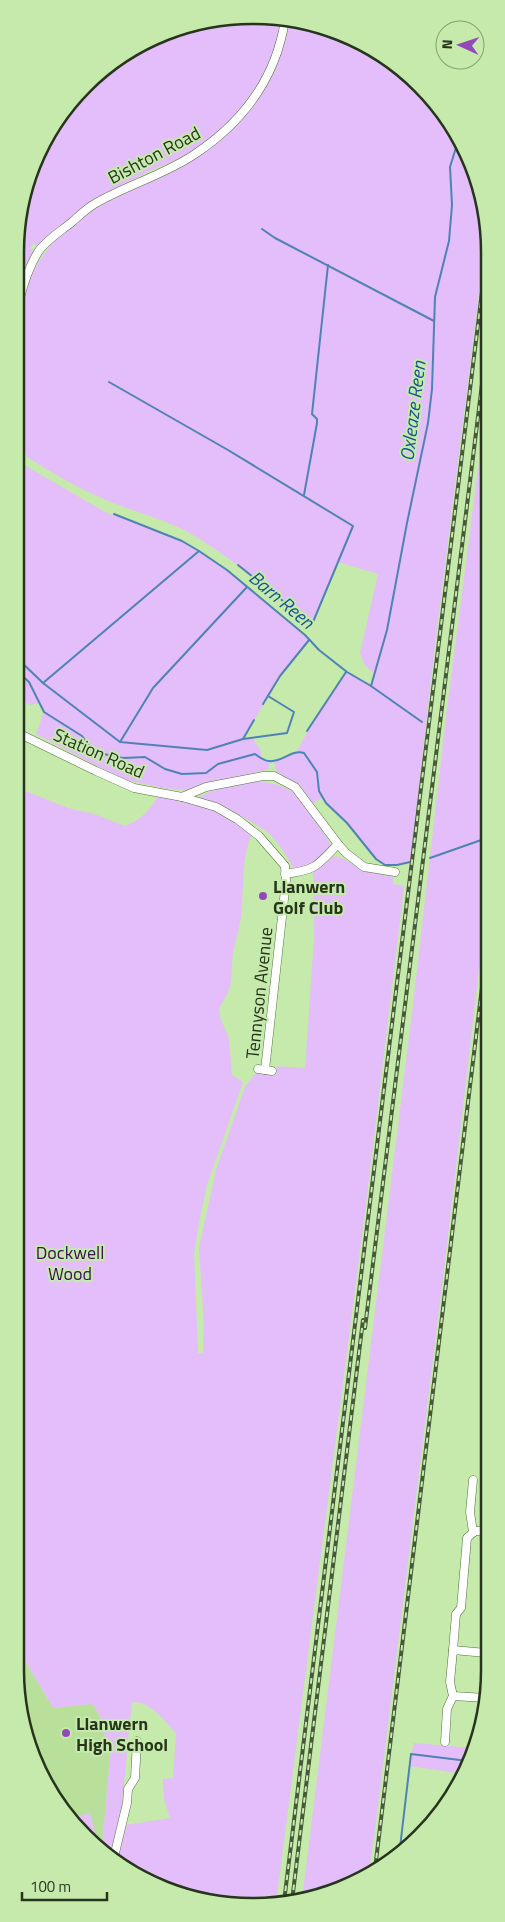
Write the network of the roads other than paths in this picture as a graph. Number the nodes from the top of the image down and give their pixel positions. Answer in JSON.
{"nodes":[{"id":1,"x":284,"y":26,"type":"edge"},
{"id":2,"x":24,"y":286,"type":"edge"},
{"id":3,"x":24,"y":736,"type":"edge"},
{"id":4,"x":182,"y":798,"type":"junction"},
{"id":5,"x":338,"y":844,"type":"junction"},
{"id":6,"x":395,"y":872,"type":"dead end"},
{"id":7,"x":285,"y":874,"type":"junction"},
{"id":8,"x":265,"y":1070,"type":"dead end"},
{"id":9,"x":473,"y":1480,"type":"dead end"},
{"id":10,"x":481,"y":1531,"type":"edge"},
{"id":11,"x":474,"y":1532,"type":"junction"},
{"id":12,"x":453,"y":1650,"type":"junction"},
{"id":13,"x":481,"y":1652,"type":"edge"},
{"id":14,"x":453,"y":1696,"type":"junction"},
{"id":15,"x":479,"y":1698,"type":"edge"},
{"id":16,"x":137,"y":1741,"type":"dead end"},
{"id":17,"x":444,"y":1742,"type":"dead end"},
{"id":18,"x":115,"y":1853,"type":"edge"}],
"edges":[{"from":1,"to":2,"type":"street","name":"Bishton Road"},
{"from":3,"to":4,"type":"street","name":"Station Road"},
{"from":4,"to":5,"type":"street"},
{"from":4,"to":7,"type":"street","name":"Tennyson Avenue"},
{"from":5,"to":6,"type":"street"},
{"from":5,"to":7,"type":"street"},
{"from":7,"to":8,"type":"street","name":"Tennyson Avenue"},
{"from":9,"to":11,"type":"street"},
{"from":10,"to":11,"type":"street"},
{"from":11,"to":12,"type":"street"},
{"from":12,"to":13,"type":"street"},
{"from":12,"to":14,"type":"street"},
{"from":14,"to":15,"type":"street"},
{"from":14,"to":17,"type":"street"},
{"from":16,"to":18,"type":"street"}]}
